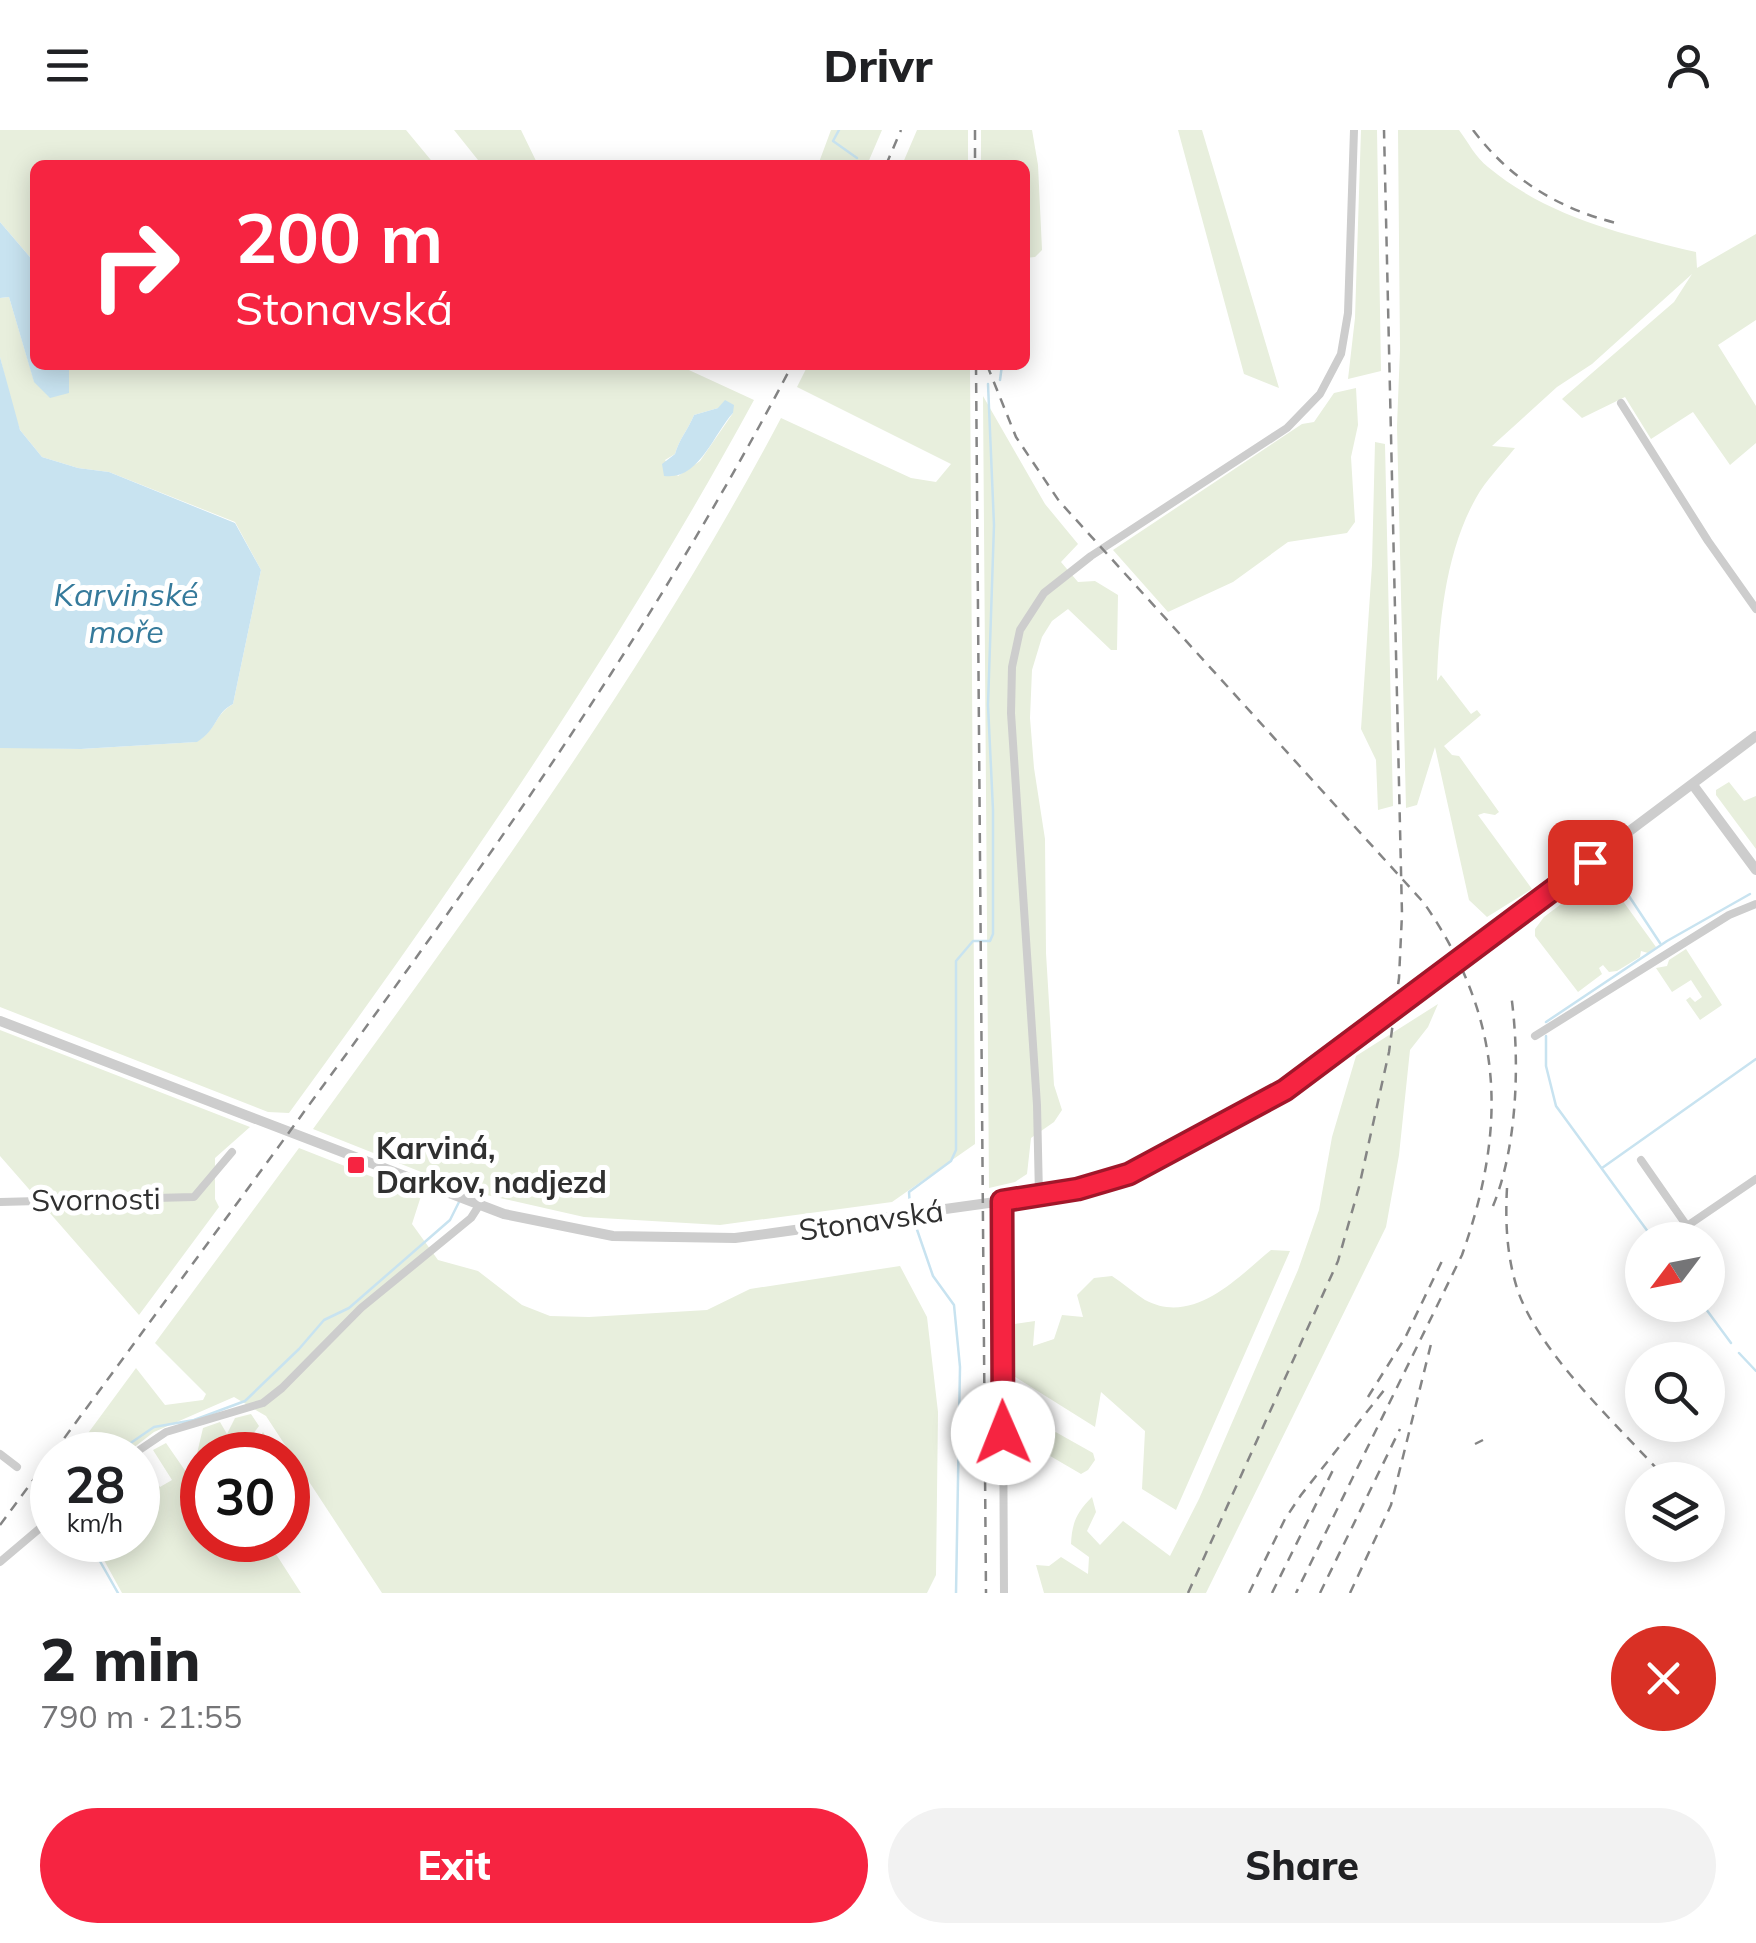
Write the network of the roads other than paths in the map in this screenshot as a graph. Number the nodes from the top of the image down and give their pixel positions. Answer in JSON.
{"nodes":[{"id":1,"x":1354,"y":130,"type":"edge"},
{"id":2,"x":1621,"y":403,"type":"dead end"},
{"id":3,"x":1756,"y":610,"type":"edge"},
{"id":4,"x":1756,"y":736,"type":"edge"},
{"id":5,"x":1693,"y":785,"type":"junction"},
{"id":6,"x":1756,"y":870,"type":"edge"},
{"id":7,"x":1756,"y":904,"type":"edge"},
{"id":8,"x":0,"y":1021,"type":"edge"},
{"id":9,"x":1535,"y":1036,"type":"dead end"},
{"id":10,"x":232,"y":1152,"type":"dead end"},
{"id":11,"x":1641,"y":1160,"type":"dead end"},
{"id":12,"x":1756,"y":1179,"type":"edge"},
{"id":13,"x":1040,"y":1196,"type":"junction"},
{"id":14,"x":1002,"y":1201,"type":"junction"},
{"id":15,"x":0,"y":1202,"type":"edge"},
{"id":16,"x":480,"y":1204,"type":"junction"},
{"id":17,"x":160,"y":1436,"type":"edge"},
{"id":18,"x":0,"y":1454,"type":"edge"},
{"id":19,"x":17,"y":1467,"type":"dead end"},
{"id":20,"x":30,"y":1537,"type":"edge"},
{"id":21,"x":0,"y":1562,"type":"edge"},
{"id":22,"x":1004,"y":1593,"type":"edge"}],
"edges":[{"from":1,"to":13,"type":"street"},
{"from":2,"to":3,"type":"street"},
{"from":4,"to":5,"type":"street","name":"Stonavská"},
{"from":5,"to":6,"type":"street"},
{"from":5,"to":13,"type":"street","name":"Stonavská"},
{"from":7,"to":9,"type":"street"},
{"from":8,"to":16,"type":"street","name":"Stonavská"},
{"from":10,"to":15,"type":"street","name":"Svornosti"},
{"from":11,"to":12,"type":"street"},
{"from":13,"to":14,"type":"street","name":"Stonavská"},
{"from":14,"to":16,"type":"street","name":"Stonavská"},
{"from":14,"to":22,"type":"street"},
{"from":16,"to":17,"type":"street"},
{"from":18,"to":19,"type":"street"},
{"from":20,"to":21,"type":"street"}]}
